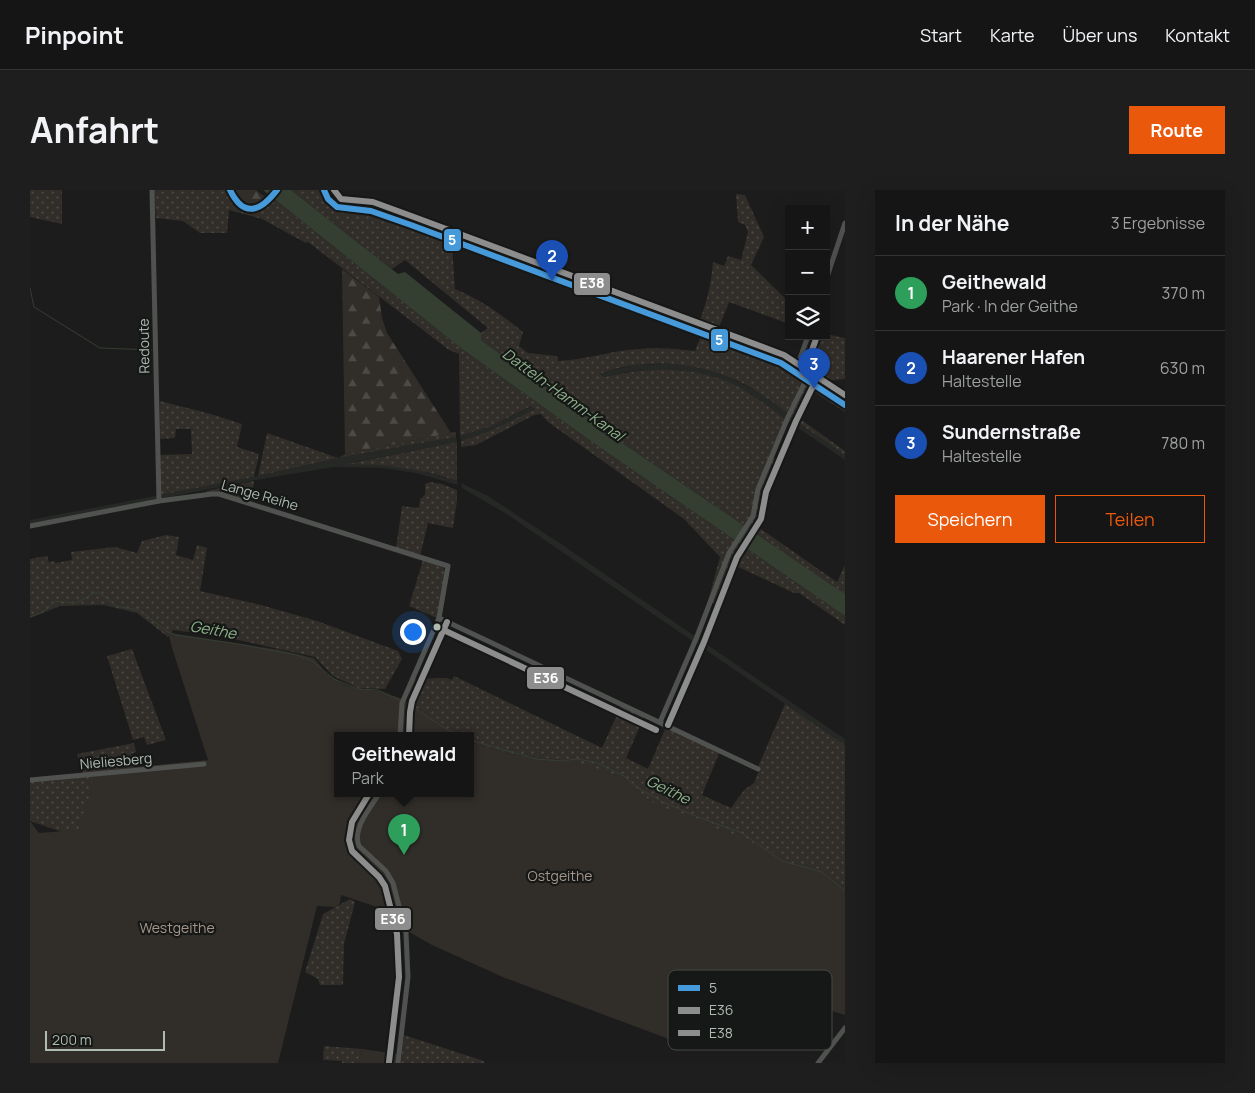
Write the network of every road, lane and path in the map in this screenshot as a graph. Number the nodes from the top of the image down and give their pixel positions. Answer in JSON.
{"nodes":[{"id":1,"x":152,"y":190,"type":"edge"},
{"id":2,"x":230,"y":190,"type":"edge"},
{"id":3,"x":277,"y":190,"type":"edge"},
{"id":4,"x":324,"y":190,"type":"edge"},
{"id":5,"x":845,"y":223,"type":"edge"},
{"id":6,"x":844,"y":231,"type":"edge"},
{"id":7,"x":830,"y":269,"type":"edge"},
{"id":8,"x":806,"y":340,"type":"edge"},
{"id":9,"x":794,"y":372,"type":"junction"},
{"id":10,"x":806,"y":380,"type":"junction"},
{"id":11,"x":845,"y":405,"type":"edge"},
{"id":12,"x":159,"y":501,"type":"junction"},
{"id":13,"x":30,"y":526,"type":"edge"},
{"id":14,"x":439,"y":618,"type":"junction"},
{"id":15,"x":660,"y":722,"type":"junction"},
{"id":16,"x":400,"y":732,"type":"edge"},
{"id":17,"x":204,"y":764,"type":"dead end"},
{"id":18,"x":758,"y":769,"type":"dead end"},
{"id":19,"x":30,"y":780,"type":"edge"},
{"id":20,"x":376,"y":797,"type":"edge"},
{"id":21,"x":845,"y":1028,"type":"edge"},
{"id":22,"x":832,"y":1045,"type":"edge"},
{"id":23,"x":828,"y":1050,"type":"edge"},
{"id":24,"x":398,"y":1063,"type":"edge"},
{"id":25,"x":818,"y":1063,"type":"edge"}],
"edges":[{"from":1,"to":12,"type":"street","name":"Redoute"},
{"from":2,"to":3,"type":"street"},
{"from":4,"to":9,"type":"street"},
{"from":5,"to":6,"type":"street"},
{"from":6,"to":7,"type":"street"},
{"from":8,"to":9,"type":"street"},
{"from":9,"to":10,"type":"street"},
{"from":10,"to":11,"type":"street"},
{"from":10,"to":15,"type":"street"},
{"from":12,"to":13,"type":"street","name":"Lange Reihe"},
{"from":12,"to":14,"type":"street","name":"Lange Reihe"},
{"from":14,"to":15,"type":"street"},
{"from":14,"to":16,"type":"street"},
{"from":15,"to":18,"type":"street"},
{"from":17,"to":19,"type":"street","name":"Nieliesberg"},
{"from":20,"to":24,"type":"street"},
{"from":21,"to":22,"type":"street"},
{"from":23,"to":25,"type":"street"}]}
